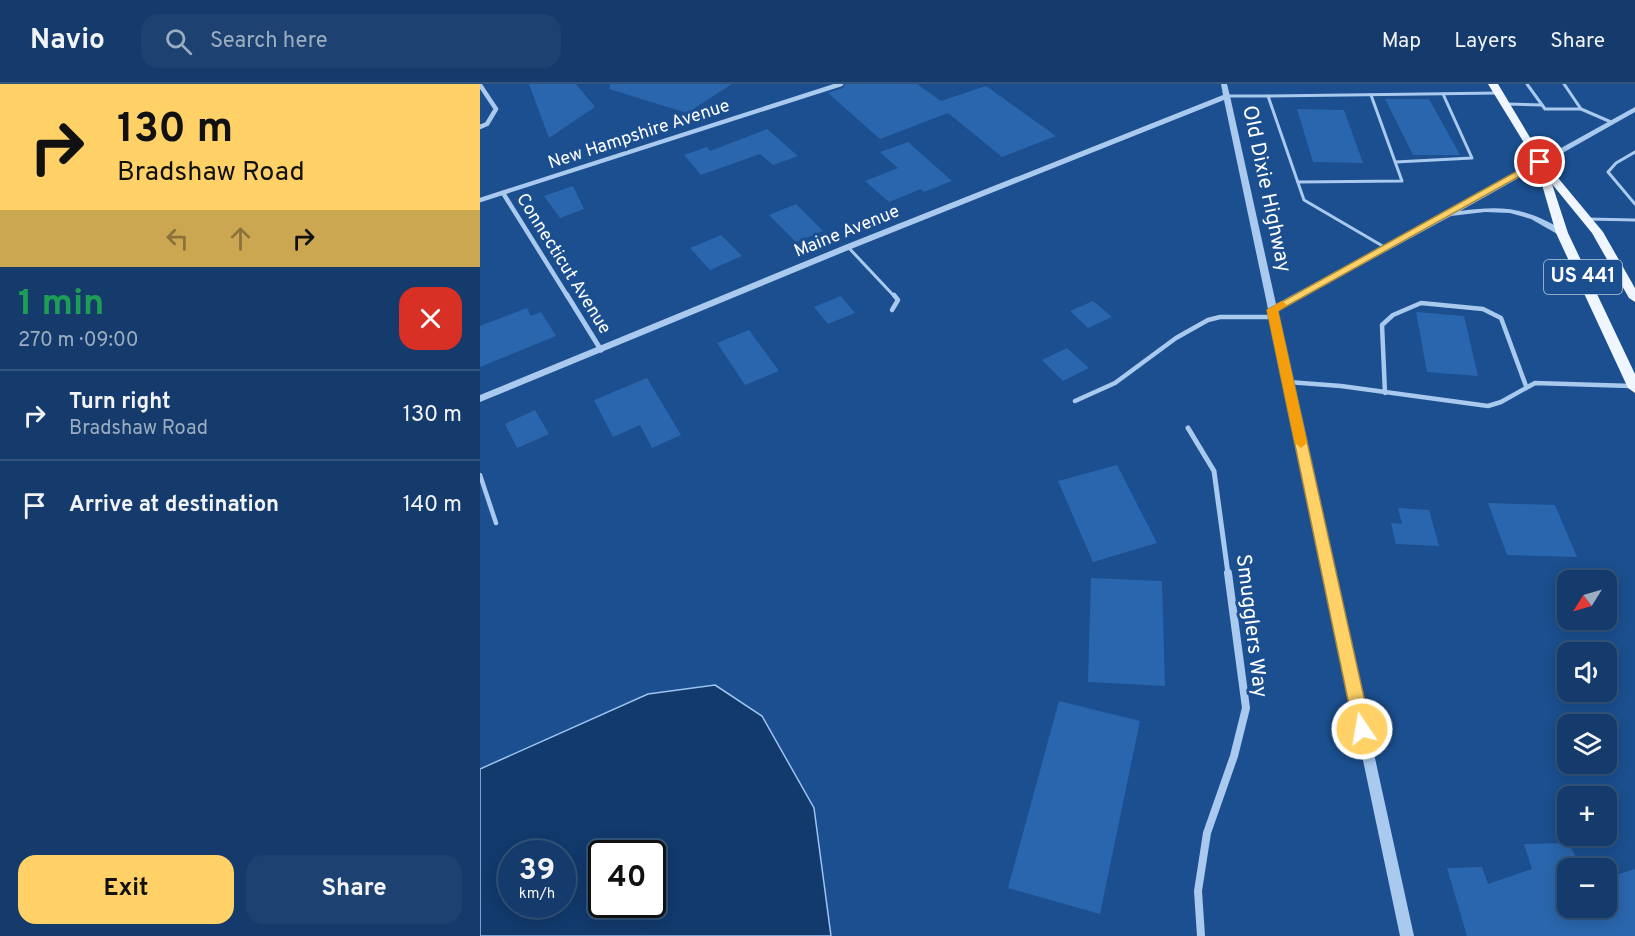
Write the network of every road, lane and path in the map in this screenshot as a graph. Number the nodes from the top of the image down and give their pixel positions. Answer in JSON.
{"nodes":[{"id":1,"x":841,"y":84,"type":"edge"},
{"id":2,"x":1224,"y":84,"type":"edge"},
{"id":3,"x":480,"y":86,"type":"edge"},
{"id":4,"x":1528,"y":86,"type":"edge"},
{"id":5,"x":1565,"y":86,"type":"edge"},
{"id":6,"x":1537,"y":87,"type":"dead end"},
{"id":7,"x":1558,"y":87,"type":"dead end"},
{"id":8,"x":1496,"y":89,"type":"edge"},
{"id":9,"x":1443,"y":94,"type":"junction"},
{"id":10,"x":1371,"y":95,"type":"junction"},
{"id":11,"x":1227,"y":96,"type":"junction"},
{"id":12,"x":1268,"y":96,"type":"junction"},
{"id":13,"x":1537,"y":98,"type":"junction"},
{"id":14,"x":1544,"y":98,"type":"dead end"},
{"id":15,"x":1566,"y":98,"type":"dead end"},
{"id":16,"x":1574,"y":98,"type":"junction"},
{"id":17,"x":1505,"y":104,"type":"junction"},
{"id":18,"x":1542,"y":105,"type":"junction"},
{"id":19,"x":1581,"y":109,"type":"junction"},
{"id":20,"x":1635,"y":109,"type":"edge"},
{"id":21,"x":1611,"y":122,"type":"junction"},
{"id":22,"x":480,"y":128,"type":"edge"},
{"id":23,"x":1635,"y":152,"type":"edge"},
{"id":24,"x":1396,"y":162,"type":"junction"},
{"id":25,"x":1540,"y":162,"type":"junction"},
{"id":26,"x":1298,"y":182,"type":"junction"},
{"id":27,"x":503,"y":193,"type":"junction"},
{"id":28,"x":480,"y":200,"type":"edge"},
{"id":29,"x":1635,"y":204,"type":"edge"},
{"id":30,"x":1447,"y":215,"type":"junction"},
{"id":31,"x":1586,"y":219,"type":"junction"},
{"id":32,"x":1635,"y":220,"type":"edge"},
{"id":33,"x":1562,"y":233,"type":"junction"},
{"id":34,"x":848,"y":247,"type":"junction"},
{"id":35,"x":1386,"y":248,"type":"junction"},
{"id":36,"x":1635,"y":298,"type":"edge"},
{"id":37,"x":892,"y":310,"type":"dead end"},
{"id":38,"x":1273,"y":313,"type":"junction"},
{"id":39,"x":601,"y":350,"type":"junction"},
{"id":40,"x":1288,"y":382,"type":"junction"},
{"id":41,"x":1526,"y":386,"type":"junction"},
{"id":42,"x":1635,"y":387,"type":"edge"},
{"id":43,"x":1385,"y":393,"type":"junction"},
{"id":44,"x":480,"y":399,"type":"edge"},
{"id":45,"x":1075,"y":401,"type":"dead end"},
{"id":46,"x":1188,"y":429,"type":"dead end"},
{"id":47,"x":480,"y":475,"type":"edge"},
{"id":48,"x":495,"y":523,"type":"dead end"},
{"id":49,"x":1201,"y":936,"type":"edge"},
{"id":50,"x":1407,"y":936,"type":"edge"}],
"edges":[{"from":1,"to":27,"type":"street","name":"New Hampshire Avenue"},
{"from":2,"to":11,"type":"street","name":"Old Dixie Highway"},
{"from":3,"to":22,"type":"street"},
{"from":4,"to":6,"type":"lane"},
{"from":4,"to":13,"type":"lane"},
{"from":5,"to":7,"type":"lane"},
{"from":5,"to":16,"type":"lane"},
{"from":8,"to":9,"type":"lane"},
{"from":8,"to":17,"type":"main road","number":"US 441"},
{"from":9,"to":10,"type":"lane"},
{"from":9,"to":24,"type":"lane"},
{"from":10,"to":12,"type":"lane"},
{"from":10,"to":24,"type":"lane"},
{"from":11,"to":12,"type":"lane"},
{"from":11,"to":34,"type":"street","name":"Maine Avenue"},
{"from":11,"to":38,"type":"street","name":"Old Dixie Highway"},
{"from":12,"to":26,"type":"lane"},
{"from":13,"to":14,"type":"lane"},
{"from":13,"to":18,"type":"lane"},
{"from":15,"to":16,"type":"lane"},
{"from":16,"to":19,"type":"lane"},
{"from":17,"to":18,"type":"lane"},
{"from":17,"to":25,"type":"main road","number":"US 441"},
{"from":18,"to":19,"type":"lane"},
{"from":19,"to":21,"type":"lane"},
{"from":20,"to":21,"type":"street"},
{"from":21,"to":25,"type":"street"},
{"from":23,"to":29,"type":"lane"},
{"from":24,"to":26,"type":"lane"},
{"from":25,"to":30,"type":"street"},
{"from":25,"to":31,"type":"main road","number":"US 441"},
{"from":25,"to":33,"type":"main road","number":"US 441"},
{"from":26,"to":35,"type":"lane"},
{"from":27,"to":28,"type":"street","name":"New Hampshire Avenue"},
{"from":27,"to":39,"type":"street","name":"Connecticut Avenue"},
{"from":30,"to":33,"type":"street"},
{"from":30,"to":35,"type":"street"},
{"from":31,"to":32,"type":"lane"},
{"from":31,"to":36,"type":"main road","number":"US 441"},
{"from":33,"to":42,"type":"main road","number":"US 441"},
{"from":34,"to":37,"type":"lane"},
{"from":34,"to":39,"type":"street","name":"Maine Avenue"},
{"from":35,"to":38,"type":"street"},
{"from":38,"to":40,"type":"street","name":"Old Dixie Highway"},
{"from":38,"to":45,"type":"lane"},
{"from":39,"to":44,"type":"street","name":"Maine Avenue"},
{"from":40,"to":43,"type":"lane"},
{"from":40,"to":50,"type":"street","name":"Old Dixie Highway"},
{"from":41,"to":42,"type":"lane"},
{"from":41,"to":43,"type":"lane"},
{"from":41,"to":43,"type":"lane"},
{"from":46,"to":49,"type":"street","name":"Smugglers Way"},
{"from":47,"to":48,"type":"lane"}]}
